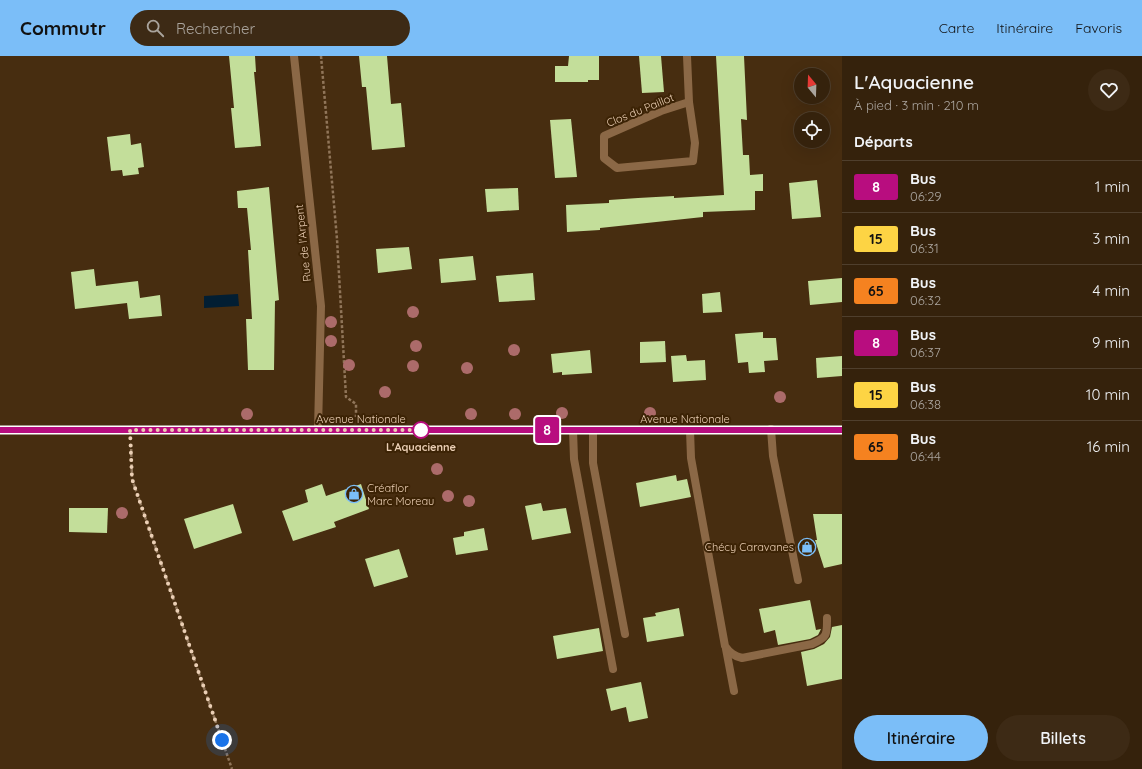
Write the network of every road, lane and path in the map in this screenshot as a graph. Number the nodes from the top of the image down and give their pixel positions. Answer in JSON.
{"nodes":[{"id":1,"x":294,"y":56,"type":"edge"},
{"id":2,"x":321,"y":56,"type":"edge"},
{"id":3,"x":687,"y":56,"type":"edge"},
{"id":4,"x":689,"y":102,"type":"junction"},
{"id":5,"x":356,"y":419,"type":"dead end"},
{"id":6,"x":318,"y":429,"type":"junction"},
{"id":7,"x":771,"y":429,"type":"junction"},
{"id":8,"x":0,"y":430,"type":"edge"},
{"id":9,"x":130,"y":430,"type":"junction"},
{"id":10,"x":573,"y":430,"type":"junction"},
{"id":11,"x":592,"y":430,"type":"junction"},
{"id":12,"x":690,"y":430,"type":"junction"},
{"id":13,"x":842,"y":430,"type":"edge"},
{"id":14,"x":798,"y":580,"type":"dead end"},
{"id":15,"x":827,"y":618,"type":"dead end"},
{"id":16,"x":625,"y":634,"type":"dead end"},
{"id":17,"x":725,"y":646,"type":"junction"},
{"id":18,"x":613,"y":669,"type":"dead end"},
{"id":19,"x":734,"y":691,"type":"dead end"},
{"id":20,"x":232,"y":769,"type":"edge"}],
"edges":[{"from":1,"to":6,"type":"street","name":"Rue de l'Arpent"},
{"from":2,"to":5,"type":"path"},
{"from":3,"to":4,"type":"street","name":"Clos du Paillot"},
{"from":4,"to":4,"type":"street","name":"Clos du Paillot"},
{"from":6,"to":9,"type":"main road","name":"Avenue Nationale"},
{"from":6,"to":10,"type":"main road","name":"Avenue Nationale"},
{"from":7,"to":12,"type":"main road","name":"Avenue Nationale"},
{"from":7,"to":13,"type":"main road","name":"Avenue Nationale"},
{"from":7,"to":14,"type":"street"},
{"from":8,"to":9,"type":"main road","name":"Avenue Nationale"},
{"from":9,"to":20,"type":"path"},
{"from":10,"to":11,"type":"main road","name":"Avenue Nationale"},
{"from":10,"to":18,"type":"street"},
{"from":11,"to":12,"type":"main road","name":"Avenue Nationale"},
{"from":11,"to":16,"type":"street"},
{"from":12,"to":17,"type":"street"},
{"from":15,"to":17,"type":"street"},
{"from":17,"to":19,"type":"street"}]}
